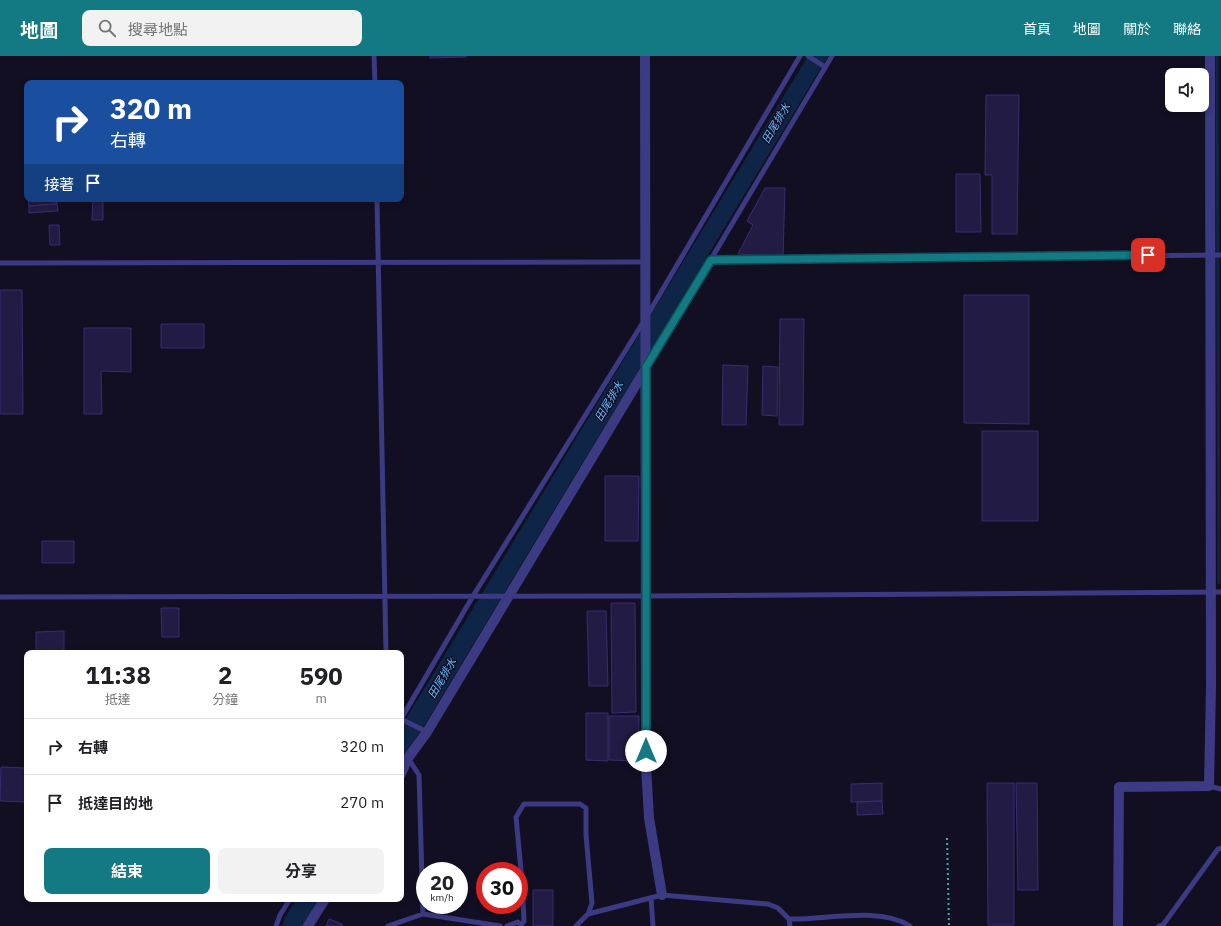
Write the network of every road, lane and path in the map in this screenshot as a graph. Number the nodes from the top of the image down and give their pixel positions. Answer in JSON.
{"nodes":[{"id":1,"x":374,"y":56,"type":"edge"},
{"id":2,"x":645,"y":56,"type":"edge"},
{"id":3,"x":800,"y":56,"type":"edge"},
{"id":4,"x":808,"y":56,"type":"edge"},
{"id":5,"x":832,"y":56,"type":"edge"},
{"id":6,"x":1210,"y":56,"type":"edge"},
{"id":7,"x":825,"y":67,"type":"junction"},
{"id":8,"x":375,"y":80,"type":"edge"},
{"id":9,"x":377,"y":202,"type":"edge"},
{"id":10,"x":1216,"y":255,"type":"edge"},
{"id":11,"x":711,"y":260,"type":"junction"},
{"id":12,"x":378,"y":261,"type":"junction"},
{"id":13,"x":645,"y":262,"type":"junction"},
{"id":14,"x":0,"y":263,"type":"edge"},
{"id":15,"x":647,"y":316,"type":"junction"},
{"id":16,"x":646,"y":367,"type":"junction"},
{"id":17,"x":1216,"y":592,"type":"edge"},
{"id":18,"x":473,"y":596,"type":"junction"},
{"id":19,"x":507,"y":596,"type":"junction"},
{"id":20,"x":646,"y":596,"type":"junction"},
{"id":21,"x":0,"y":597,"type":"edge"},
{"id":22,"x":385,"y":597,"type":"junction"},
{"id":23,"x":386,"y":650,"type":"edge"},
{"id":24,"x":404,"y":714,"type":"edge"},
{"id":25,"x":404,"y":720,"type":"edge"},
{"id":26,"x":423,"y":730,"type":"junction"},
{"id":27,"x":408,"y":758,"type":"junction"},
{"id":28,"x":404,"y":767,"type":"edge"},
{"id":29,"x":1209,"y":786,"type":"junction"},
{"id":30,"x":1221,"y":789,"type":"edge"},
{"id":31,"x":947,"y":838,"type":"dead end"},
{"id":32,"x":1221,"y":848,"type":"edge"},
{"id":33,"x":422,"y":862,"type":"edge"},
{"id":34,"x":662,"y":895,"type":"junction"},
{"id":35,"x":651,"y":898,"type":"junction"},
{"id":36,"x":288,"y":902,"type":"edge"},
{"id":37,"x":323,"y":902,"type":"edge"},
{"id":38,"x":423,"y":914,"type":"joint"},
{"id":39,"x":588,"y":914,"type":"junction"},
{"id":40,"x":790,"y":919,"type":"junction"},
{"id":41,"x":276,"y":926,"type":"edge"},
{"id":42,"x":308,"y":926,"type":"edge"},
{"id":43,"x":388,"y":926,"type":"edge"},
{"id":44,"x":500,"y":926,"type":"edge"},
{"id":45,"x":507,"y":926,"type":"edge"},
{"id":46,"x":576,"y":926,"type":"edge"},
{"id":47,"x":653,"y":926,"type":"edge"},
{"id":48,"x":790,"y":926,"type":"edge"},
{"id":49,"x":910,"y":926,"type":"edge"},
{"id":50,"x":949,"y":926,"type":"edge"},
{"id":51,"x":1118,"y":926,"type":"edge"},
{"id":52,"x":1162,"y":926,"type":"edge"}],
"edges":[{"from":1,"to":8,"type":"lane"},
{"from":2,"to":13,"type":"street"},
{"from":3,"to":15,"type":"lane"},
{"from":4,"to":7,"type":"lane"},
{"from":5,"to":7,"type":"lane"},
{"from":6,"to":10,"type":"street"},
{"from":7,"to":11,"type":"lane"},
{"from":9,"to":12,"type":"lane"},
{"from":10,"to":11,"type":"lane"},
{"from":10,"to":17,"type":"street"},
{"from":11,"to":16,"type":"lane"},
{"from":12,"to":13,"type":"lane"},
{"from":12,"to":14,"type":"lane"},
{"from":12,"to":22,"type":"lane"},
{"from":13,"to":15,"type":"street"},
{"from":15,"to":16,"type":"street"},
{"from":15,"to":18,"type":"lane"},
{"from":16,"to":19,"type":"street"},
{"from":16,"to":20,"type":"street"},
{"from":17,"to":20,"type":"lane"},
{"from":17,"to":29,"type":"street"},
{"from":18,"to":19,"type":"lane"},
{"from":18,"to":22,"type":"lane"},
{"from":18,"to":24,"type":"lane"},
{"from":19,"to":20,"type":"lane"},
{"from":19,"to":26,"type":"street"},
{"from":20,"to":34,"type":"street"},
{"from":21,"to":22,"type":"lane"},
{"from":22,"to":23,"type":"lane"},
{"from":25,"to":26,"type":"lane"},
{"from":26,"to":27,"type":"street"},
{"from":27,"to":28,"type":"street"},
{"from":27,"to":33,"type":"lane"},
{"from":29,"to":30,"type":"lane"},
{"from":29,"to":51,"type":"street"},
{"from":31,"to":50,"type":"path"},
{"from":32,"to":52,"type":"lane"},
{"from":34,"to":35,"type":"lane"},
{"from":34,"to":40,"type":"lane"},
{"from":35,"to":39,"type":"lane"},
{"from":35,"to":47,"type":"lane"},
{"from":36,"to":41,"type":"lane"},
{"from":37,"to":42,"type":"street"},
{"from":38,"to":43,"type":"lane"},
{"from":38,"to":44,"type":"lane"},
{"from":39,"to":45,"type":"lane"},
{"from":39,"to":46,"type":"lane"},
{"from":40,"to":48,"type":"lane"},
{"from":40,"to":49,"type":"lane"}]}
